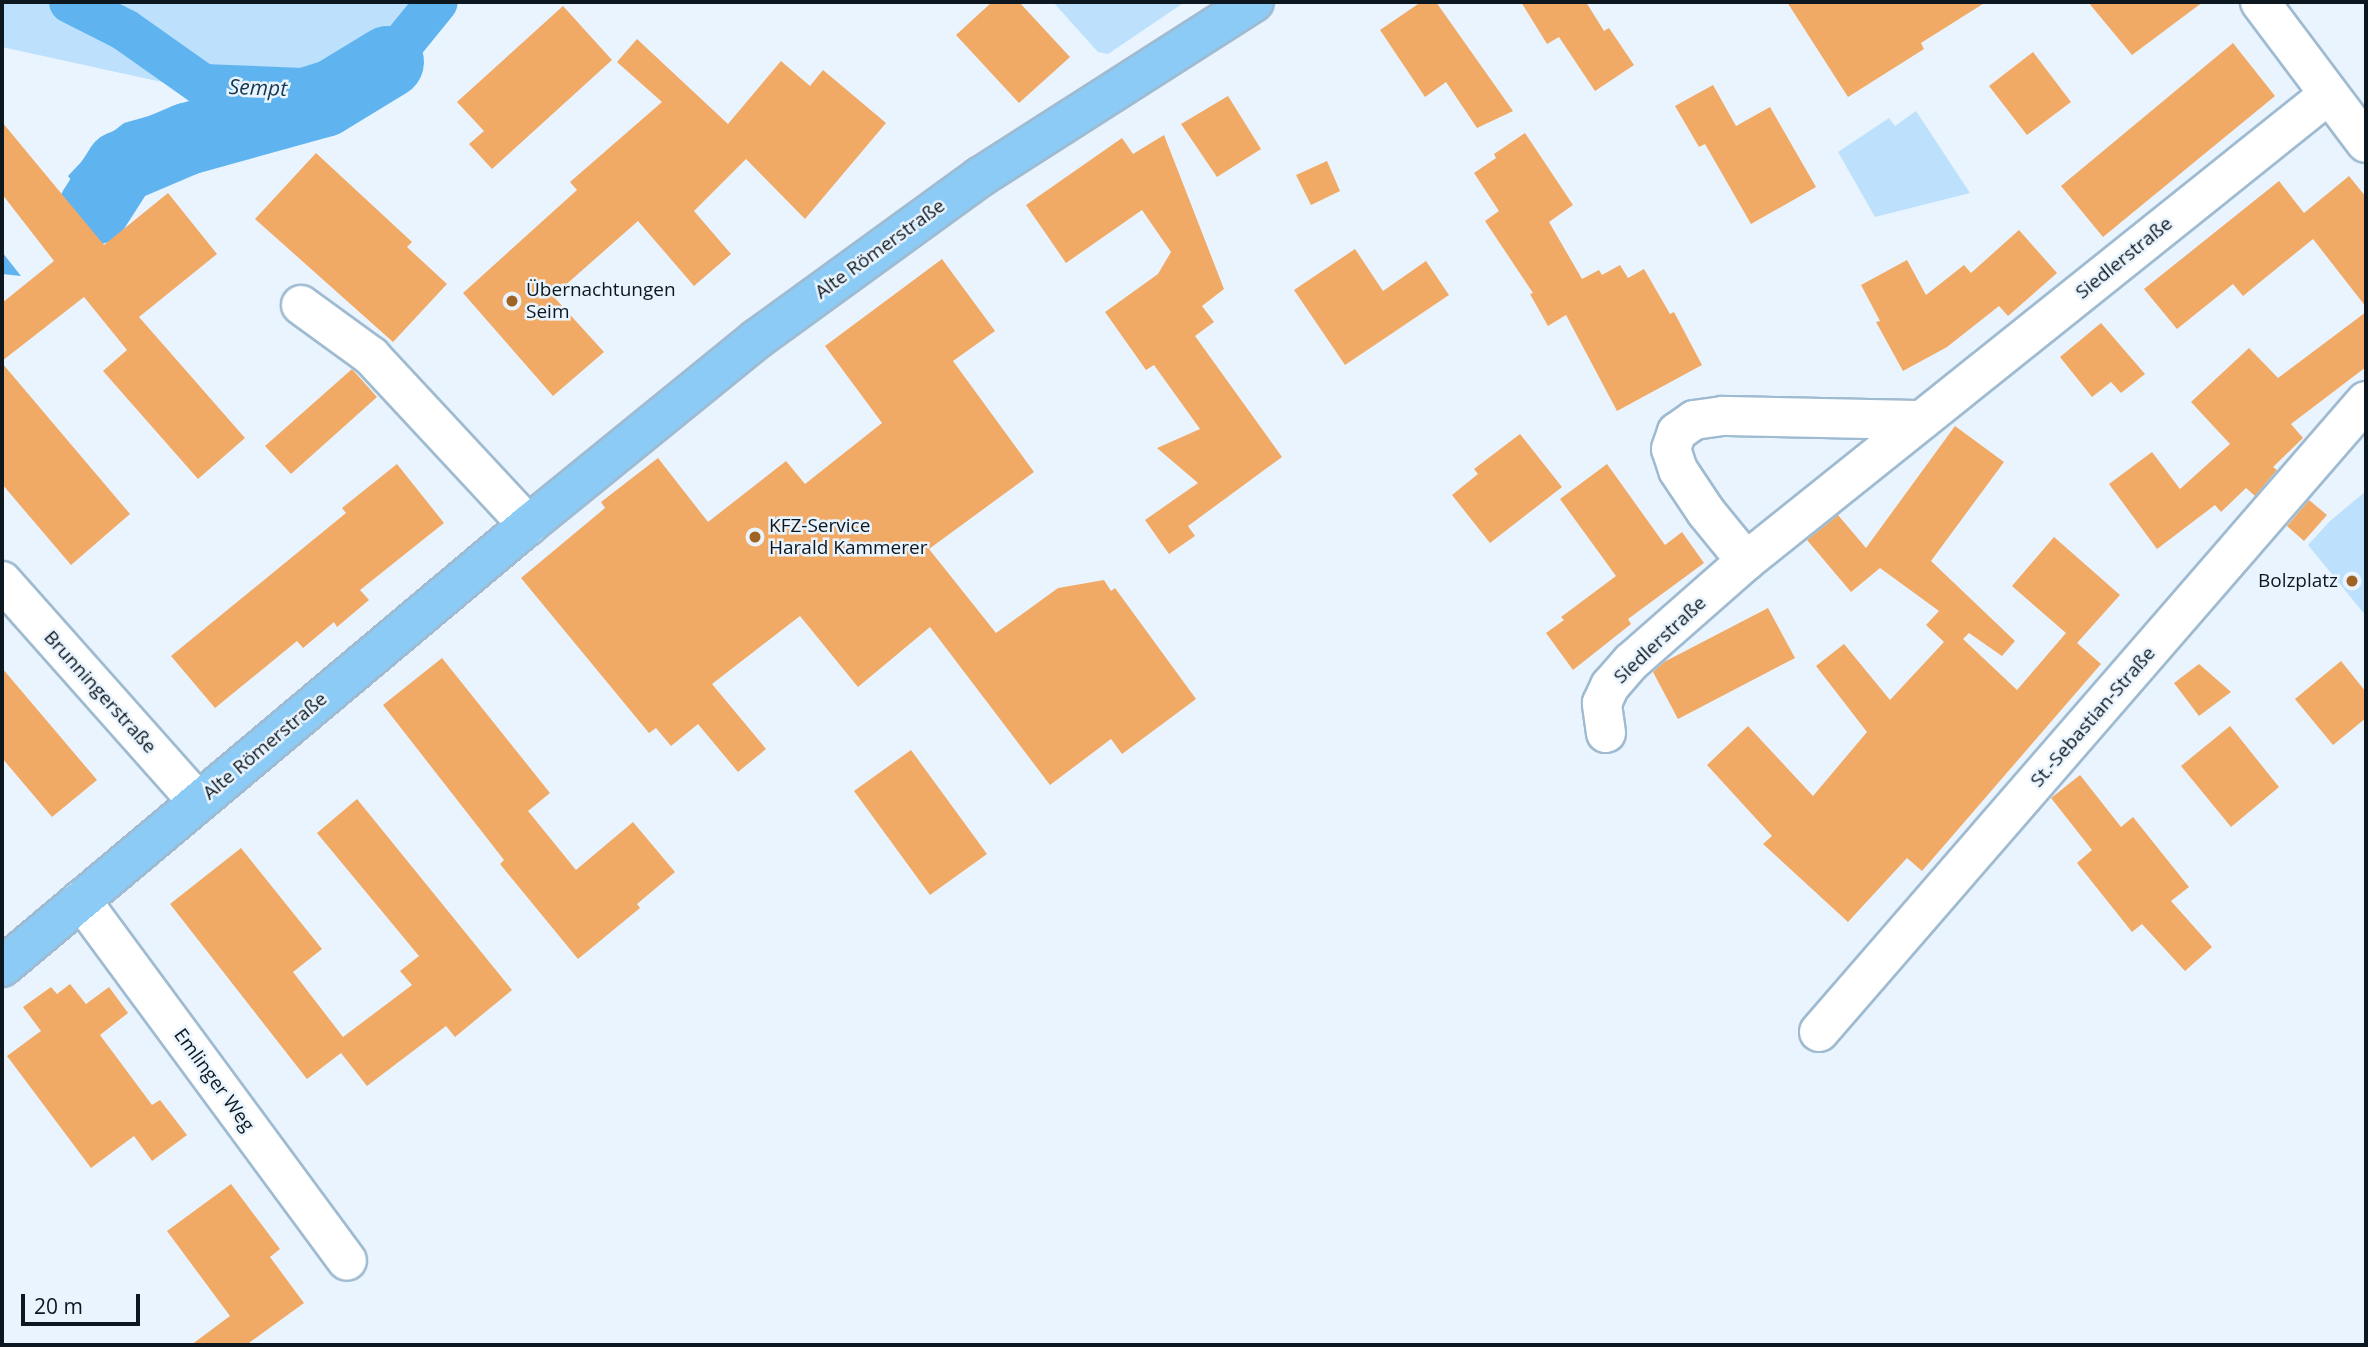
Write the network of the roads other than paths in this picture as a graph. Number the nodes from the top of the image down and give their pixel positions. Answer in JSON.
{"nodes":[{"id":1,"x":1254,"y":2,"type":"edge"},
{"id":2,"x":2260,"y":2,"type":"edge"},
{"id":3,"x":2328,"y":95,"type":"junction"},
{"id":4,"x":2366,"y":143,"type":"edge"},
{"id":5,"x":301,"y":305,"type":"dead end"},
{"id":6,"x":2366,"y":401,"type":"edge"},
{"id":7,"x":1921,"y":420,"type":"junction"},
{"id":8,"x":528,"y":526,"type":"junction"},
{"id":9,"x":1746,"y":561,"type":"junction"},
{"id":10,"x":2,"y":582,"type":"edge"},
{"id":11,"x":1606,"y":733,"type":"dead end"},
{"id":12,"x":198,"y":802,"type":"junction"},
{"id":13,"x":81,"y":900,"type":"junction"},
{"id":14,"x":2,"y":967,"type":"edge"},
{"id":15,"x":1819,"y":1032,"type":"dead end"},
{"id":16,"x":347,"y":1261,"type":"dead end"}],
"edges":[{"from":1,"to":8,"type":"main road","name":"Alte Römerstraße"},
{"from":2,"to":3,"type":"street"},
{"from":3,"to":4,"type":"street"},
{"from":3,"to":7,"type":"street","name":"Siedlerstraße"},
{"from":5,"to":8,"type":"street"},
{"from":6,"to":15,"type":"street","name":"St.-Sebastian-Straße"},
{"from":7,"to":9,"type":"street","name":"Siedlerstraße"},
{"from":7,"to":9,"type":"street"},
{"from":8,"to":12,"type":"main road","name":"Alte Römerstraße"},
{"from":9,"to":11,"type":"street","name":"Siedlerstraße"},
{"from":10,"to":12,"type":"street","name":"Brunningerstraße"},
{"from":12,"to":13,"type":"main road","name":"Alte Römerstraße"},
{"from":13,"to":14,"type":"main road","name":"Alte Römerstraße"},
{"from":13,"to":16,"type":"street","name":"Emlinger Weg"}]}
